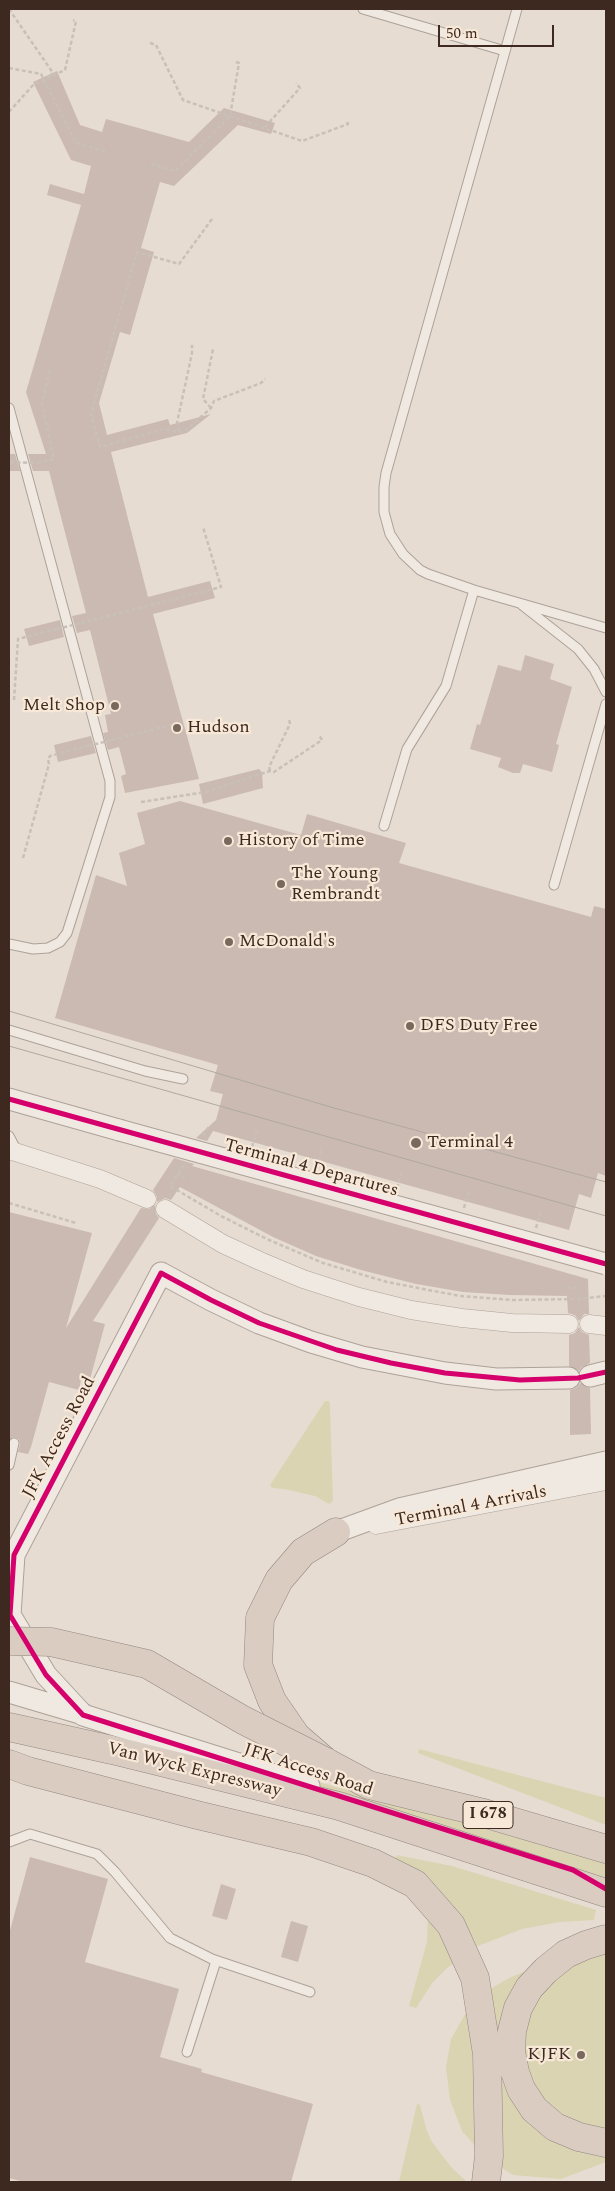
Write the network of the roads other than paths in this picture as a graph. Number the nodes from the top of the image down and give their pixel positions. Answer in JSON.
{"nodes":[{"id":1,"x":363,"y":9,"type":"edge"},
{"id":2,"x":517,"y":9,"type":"edge"},
{"id":3,"x":505,"y":51,"type":"junction"},
{"id":4,"x":9,"y":408,"type":"edge"},
{"id":5,"x":474,"y":590,"type":"junction"},
{"id":6,"x":518,"y":602,"type":"junction"},
{"id":7,"x":606,"y":628,"type":"edge"},
{"id":8,"x":606,"y":692,"type":"edge"},
{"id":9,"x":606,"y":704,"type":"edge"},
{"id":10,"x":384,"y":826,"type":"dead end"},
{"id":11,"x":554,"y":885,"type":"dead end"},
{"id":12,"x":9,"y":944,"type":"edge"},
{"id":13,"x":9,"y":1030,"type":"edge"},
{"id":14,"x":183,"y":1079,"type":"dead end"},
{"id":15,"x":9,"y":1099,"type":"edge"},
{"id":16,"x":9,"y":1136,"type":"edge"},
{"id":17,"x":13,"y":1152,"type":"edge"},
{"id":18,"x":147,"y":1199,"type":"dead end"},
{"id":19,"x":164,"y":1209,"type":"dead end"},
{"id":20,"x":606,"y":1264,"type":"edge"},
{"id":21,"x":569,"y":1324,"type":"dead end"},
{"id":22,"x":588,"y":1375,"type":"edge"},
{"id":23,"x":14,"y":1443,"type":"dead end"},
{"id":24,"x":606,"y":1462,"type":"edge"},
{"id":25,"x":9,"y":1464,"type":"edge"},
{"id":26,"x":606,"y":1481,"type":"edge"},
{"id":27,"x":336,"y":1532,"type":"junction"},
{"id":28,"x":11,"y":1554,"type":"edge"},
{"id":29,"x":9,"y":1623,"type":"edge"},
{"id":30,"x":9,"y":1692,"type":"edge"},
{"id":31,"x":83,"y":1714,"type":"junction"},
{"id":32,"x":9,"y":1727,"type":"edge"},
{"id":33,"x":326,"y":1762,"type":"junction"},
{"id":34,"x":9,"y":1764,"type":"edge"},
{"id":35,"x":9,"y":1842,"type":"edge"},
{"id":36,"x":606,"y":1849,"type":"edge"},
{"id":37,"x":606,"y":1891,"type":"edge"},
{"id":38,"x":606,"y":1939,"type":"edge"},
{"id":39,"x":216,"y":1961,"type":"junction"},
{"id":40,"x":310,"y":1992,"type":"dead end"},
{"id":41,"x":187,"y":2052,"type":"dead end"},
{"id":42,"x":606,"y":2143,"type":"edge"},
{"id":43,"x":486,"y":2182,"type":"edge"}],
"edges":[{"from":1,"to":3,"type":"lane"},
{"from":2,"to":3,"type":"lane"},
{"from":3,"to":5,"type":"lane"},
{"from":4,"to":12,"type":"lane"},
{"from":5,"to":6,"type":"lane"},
{"from":5,"to":10,"type":"lane"},
{"from":6,"to":7,"type":"lane"},
{"from":6,"to":8,"type":"lane"},
{"from":9,"to":11,"type":"lane"},
{"from":13,"to":14,"type":"lane"},
{"from":15,"to":20,"type":"street","name":"Terminal 4 Departures","bridge":true},
{"from":16,"to":17,"type":"lane"},
{"from":17,"to":18,"type":"street"},
{"from":19,"to":21,"type":"street"},
{"from":22,"to":28,"type":"street","name":"JFK Access Road"},
{"from":23,"to":25,"type":"lane"},
{"from":24,"to":27,"type":"street"},
{"from":26,"to":27,"type":"street","name":"Terminal 4 Arrivals"},
{"from":27,"to":33,"type":"highway"},
{"from":28,"to":29,"type":"street","name":"JFK Access Road"},
{"from":29,"to":31,"type":"street","name":"JFK Access Road"},
{"from":29,"to":33,"type":"highway","bridge":true},
{"from":30,"to":31,"type":"street"},
{"from":31,"to":37,"type":"street","name":"JFK Access Road"},
{"from":32,"to":37,"type":"highway","name":"Van Wyck Expressway","number":"I 678"},
{"from":33,"to":36,"type":"highway","number":"I 678"},
{"from":34,"to":43,"type":"highway"},
{"from":35,"to":39,"type":"lane"},
{"from":38,"to":42,"type":"highway"},
{"from":39,"to":40,"type":"lane"},
{"from":39,"to":41,"type":"lane"}]}
